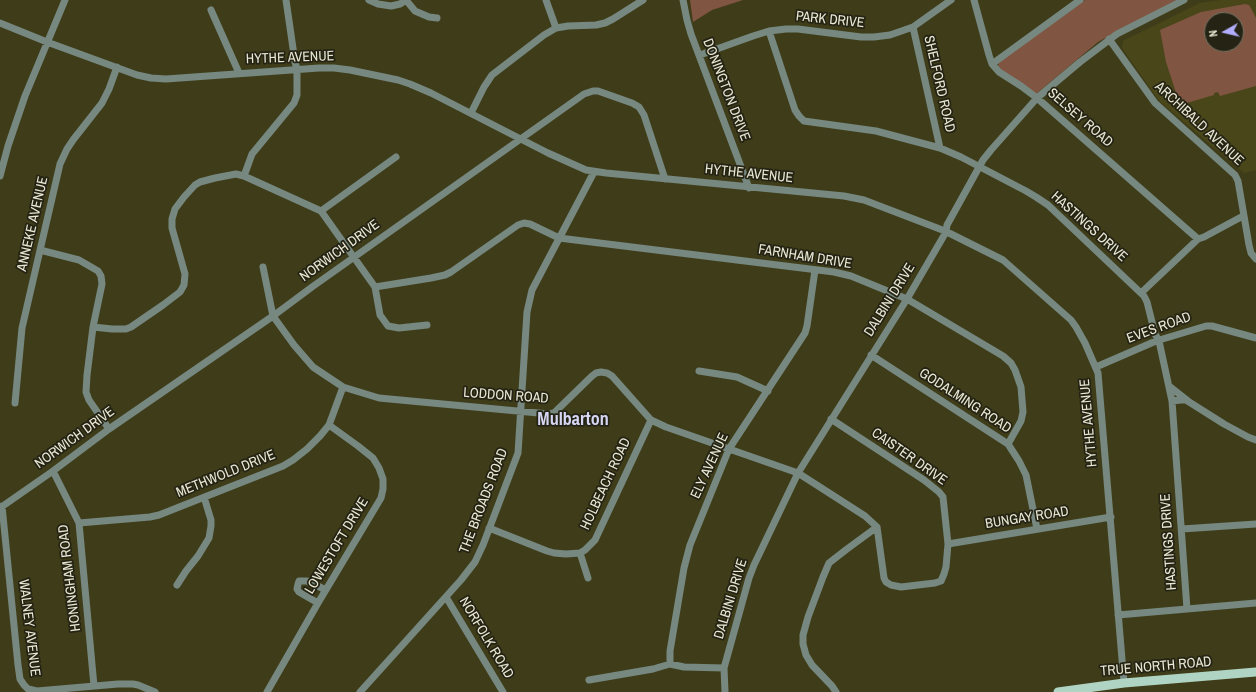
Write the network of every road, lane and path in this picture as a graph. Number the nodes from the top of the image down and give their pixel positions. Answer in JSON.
{"nodes":[{"id":1,"x":65,"y":0,"type":"edge"},
{"id":2,"x":286,"y":0,"type":"edge"},
{"id":3,"x":369,"y":0,"type":"edge"},
{"id":4,"x":406,"y":0,"type":"edge"},
{"id":5,"x":546,"y":0,"type":"edge"},
{"id":6,"x":643,"y":0,"type":"edge"},
{"id":7,"x":683,"y":0,"type":"edge"},
{"id":8,"x":951,"y":0,"type":"edge"},
{"id":9,"x":974,"y":0,"type":"edge"},
{"id":10,"x":1080,"y":0,"type":"edge"},
{"id":11,"x":1184,"y":0,"type":"edge"},
{"id":12,"x":211,"y":10,"type":"dead end"},
{"id":13,"x":437,"y":18,"type":"dead end"},
{"id":14,"x":0,"y":23,"type":"edge"},
{"id":15,"x":913,"y":27,"type":"junction"},
{"id":16,"x":556,"y":28,"type":"junction"},
{"id":17,"x":769,"y":31,"type":"junction"},
{"id":18,"x":1109,"y":39,"type":"junction"},
{"id":19,"x":47,"y":42,"type":"junction"},
{"id":20,"x":700,"y":56,"type":"junction"},
{"id":21,"x":992,"y":64,"type":"junction"},
{"id":22,"x":117,"y":67,"type":"junction"},
{"id":23,"x":297,"y":69,"type":"junction"},
{"id":24,"x":239,"y":73,"type":"junction"},
{"id":25,"x":1037,"y":98,"type":"junction"},
{"id":26,"x":471,"y":114,"type":"junction"},
{"id":27,"x":520,"y":139,"type":"junction"},
{"id":28,"x":940,"y":148,"type":"junction"},
{"id":29,"x":396,"y":157,"type":"dead end"},
{"id":30,"x":979,"y":167,"type":"junction"},
{"id":31,"x":594,"y":172,"type":"junction"},
{"id":32,"x":0,"y":176,"type":"edge"},
{"id":33,"x":244,"y":176,"type":"junction"},
{"id":34,"x":665,"y":179,"type":"junction"},
{"id":35,"x":749,"y":188,"type":"junction"},
{"id":36,"x":321,"y":211,"type":"junction"},
{"id":37,"x":1243,"y":216,"type":"junction"},
{"id":38,"x":946,"y":232,"type":"junction"},
{"id":39,"x":559,"y":238,"type":"junction"},
{"id":40,"x":1198,"y":238,"type":"junction"},
{"id":41,"x":40,"y":250,"type":"junction"},
{"id":42,"x":354,"y":257,"type":"junction"},
{"id":43,"x":1256,"y":259,"type":"edge"},
{"id":44,"x":264,"y":267,"type":"dead end"},
{"id":45,"x":815,"y":270,"type":"junction"},
{"id":46,"x":375,"y":287,"type":"junction"},
{"id":47,"x":1141,"y":293,"type":"junction"},
{"id":48,"x":907,"y":299,"type":"junction"},
{"id":49,"x":273,"y":316,"type":"junction"},
{"id":50,"x":427,"y":325,"type":"dead end"},
{"id":51,"x":93,"y":327,"type":"junction"},
{"id":52,"x":1256,"y":338,"type":"edge"},
{"id":53,"x":1159,"y":340,"type":"junction"},
{"id":54,"x":871,"y":355,"type":"junction"},
{"id":55,"x":1096,"y":367,"type":"junction"},
{"id":56,"x":699,"y":370,"type":"dead end"},
{"id":57,"x":1169,"y":386,"type":"junction"},
{"id":58,"x":343,"y":387,"type":"junction"},
{"id":59,"x":768,"y":390,"type":"junction"},
{"id":60,"x":1172,"y":401,"type":"junction"},
{"id":61,"x":1188,"y":401,"type":"junction"},
{"id":62,"x":14,"y":403,"type":"dead end"},
{"id":63,"x":521,"y":413,"type":"junction"},
{"id":64,"x":831,"y":419,"type":"junction"},
{"id":65,"x":651,"y":420,"type":"junction"},
{"id":66,"x":329,"y":426,"type":"junction"},
{"id":67,"x":109,"y":429,"type":"junction"},
{"id":68,"x":1256,"y":440,"type":"edge"},
{"id":69,"x":1008,"y":444,"type":"junction"},
{"id":70,"x":729,"y":448,"type":"junction"},
{"id":71,"x":53,"y":471,"type":"junction"},
{"id":72,"x":798,"y":473,"type":"junction"},
{"id":73,"x":204,"y":497,"type":"junction"},
{"id":74,"x":1,"y":507,"type":"edge"},
{"id":75,"x":1111,"y":517,"type":"junction"},
{"id":76,"x":79,"y":523,"type":"junction"},
{"id":77,"x":1256,"y":524,"type":"edge"},
{"id":78,"x":877,"y":527,"type":"junction"},
{"id":79,"x":489,"y":528,"type":"junction"},
{"id":80,"x":1037,"y":529,"type":"junction"},
{"id":81,"x":1182,"y":529,"type":"junction"},
{"id":82,"x":948,"y":544,"type":"junction"},
{"id":83,"x":580,"y":553,"type":"junction"},
{"id":84,"x":588,"y":578,"type":"dead end"},
{"id":85,"x":178,"y":585,"type":"dead end"},
{"id":86,"x":326,"y":590,"type":"junction"},
{"id":87,"x":446,"y":597,"type":"junction"},
{"id":88,"x":318,"y":603,"type":"junction"},
{"id":89,"x":1256,"y":603,"type":"edge"},
{"id":90,"x":1187,"y":609,"type":"junction"},
{"id":91,"x":1118,"y":615,"type":"junction"},
{"id":92,"x":670,"y":664,"type":"junction"},
{"id":93,"x":724,"y":668,"type":"junction"},
{"id":94,"x":1256,"y":672,"type":"edge"},
{"id":95,"x":589,"y":680,"type":"dead end"},
{"id":96,"x":1124,"y":683,"type":"junction"},
{"id":97,"x":94,"y":686,"type":"junction"},
{"id":98,"x":42,"y":691,"type":"edge"},
{"id":99,"x":155,"y":692,"type":"edge"},
{"id":100,"x":266,"y":692,"type":"edge"},
{"id":101,"x":360,"y":692,"type":"edge"},
{"id":102,"x":503,"y":692,"type":"edge"},
{"id":103,"x":725,"y":692,"type":"edge"},
{"id":104,"x":836,"y":692,"type":"edge"},
{"id":105,"x":1058,"y":692,"type":"edge"}],
"edges":[{"from":1,"to":19,"type":"street"},
{"from":2,"to":23,"type":"street"},
{"from":3,"to":4,"type":"street"},
{"from":4,"to":13,"type":"street"},
{"from":5,"to":16,"type":"street"},
{"from":6,"to":16,"type":"street"},
{"from":7,"to":20,"type":"street","name":"DONINGTON DRIVE"},
{"from":8,"to":15,"type":"street","name":"PARK DRIVE"},
{"from":9,"to":21,"type":"street"},
{"from":10,"to":21,"type":"street"},
{"from":11,"to":18,"type":"street","name":"DALBINI DRIVE"},
{"from":12,"to":24,"type":"street"},
{"from":14,"to":19,"type":"street","name":"HYTHE AVENUE"},
{"from":15,"to":17,"type":"street","name":"PARK DRIVE"},
{"from":15,"to":28,"type":"street","name":"SHELFORD ROAD"},
{"from":16,"to":26,"type":"street"},
{"from":17,"to":20,"type":"street","name":"PARK DRIVE"},
{"from":17,"to":28,"type":"street","name":"HASTINGS DRIVE"},
{"from":18,"to":25,"type":"street","name":"DALBINI DRIVE"},
{"from":18,"to":37,"type":"street","name":"ARCHIBALD AVENUE"},
{"from":19,"to":22,"type":"street","name":"HYTHE AVENUE"},
{"from":19,"to":32,"type":"street"},
{"from":20,"to":35,"type":"street","name":"DONINGTON DRIVE"},
{"from":21,"to":25,"type":"street","name":"SELSEY ROAD"},
{"from":22,"to":24,"type":"street","name":"HYTHE AVENUE"},
{"from":22,"to":41,"type":"street","name":"ANNEKE AVENUE"},
{"from":23,"to":24,"type":"street","name":"HYTHE AVENUE"},
{"from":23,"to":26,"type":"street","name":"HYTHE AVENUE"},
{"from":23,"to":33,"type":"street"},
{"from":25,"to":30,"type":"street","name":"DALBINI DRIVE"},
{"from":25,"to":40,"type":"street","name":"SELSEY ROAD"},
{"from":26,"to":27,"type":"street","name":"HYTHE AVENUE"},
{"from":27,"to":31,"type":"street","name":"HYTHE AVENUE"},
{"from":27,"to":34,"type":"street","name":"NORWICH DRIVE"},
{"from":27,"to":42,"type":"street","name":"NORWICH DRIVE"},
{"from":28,"to":30,"type":"street","name":"HASTINGS DRIVE"},
{"from":29,"to":36,"type":"street"},
{"from":30,"to":38,"type":"street","name":"DALBINI DRIVE"},
{"from":30,"to":47,"type":"street","name":"HASTINGS DRIVE"},
{"from":31,"to":34,"type":"street","name":"HYTHE AVENUE"},
{"from":31,"to":39,"type":"street","name":"THE BROADS ROAD"},
{"from":33,"to":36,"type":"street"},
{"from":33,"to":51,"type":"street"},
{"from":34,"to":35,"type":"street","name":"HYTHE AVENUE"},
{"from":35,"to":38,"type":"street","name":"HYTHE AVENUE"},
{"from":36,"to":42,"type":"street"},
{"from":37,"to":40,"type":"street"},
{"from":37,"to":43,"type":"street","name":"ARCHIBALD AVENUE"},
{"from":38,"to":48,"type":"street","name":"DALBINI DRIVE"},
{"from":38,"to":55,"type":"street","name":"HYTHE AVENUE"},
{"from":39,"to":45,"type":"street","name":"FARNHAM DRIVE"},
{"from":39,"to":46,"type":"street","name":"FARNHAM DRIVE"},
{"from":39,"to":63,"type":"street","name":"THE BROADS ROAD"},
{"from":40,"to":47,"type":"street"},
{"from":41,"to":51,"type":"street"},
{"from":41,"to":62,"type":"street","name":"ANNEKE AVENUE"},
{"from":42,"to":46,"type":"street"},
{"from":42,"to":49,"type":"street","name":"NORWICH DRIVE"},
{"from":44,"to":49,"type":"street","name":"LODDON ROAD"},
{"from":45,"to":48,"type":"street","name":"FARNHAM DRIVE"},
{"from":45,"to":59,"type":"street","name":"ELY AVENUE"},
{"from":46,"to":50,"type":"street"},
{"from":47,"to":53,"type":"street","name":"HASTINGS DRIVE"},
{"from":48,"to":54,"type":"street","name":"DALBINI DRIVE"},
{"from":48,"to":69,"type":"street","name":"FARNHAM DRIVE"},
{"from":49,"to":58,"type":"street","name":"LODDON ROAD"},
{"from":49,"to":67,"type":"street","name":"NORWICH DRIVE"},
{"from":51,"to":67,"type":"street"},
{"from":52,"to":53,"type":"street","name":"EVES ROAD"},
{"from":53,"to":55,"type":"street","name":"EVES ROAD"},
{"from":53,"to":57,"type":"street","name":"HASTINGS DRIVE"},
{"from":54,"to":64,"type":"street","name":"DALBINI DRIVE"},
{"from":54,"to":69,"type":"street","name":"GODALMING ROAD"},
{"from":55,"to":75,"type":"street","name":"HYTHE AVENUE"},
{"from":56,"to":59,"type":"street"},
{"from":57,"to":60,"type":"street","name":"HASTINGS DRIVE"},
{"from":57,"to":61,"type":"street"},
{"from":58,"to":63,"type":"street","name":"LODDON ROAD"},
{"from":58,"to":66,"type":"street","name":"METHWOLD DRIVE"},
{"from":59,"to":70,"type":"street","name":"ELY AVENUE"},
{"from":60,"to":61,"type":"street"},
{"from":60,"to":81,"type":"street","name":"HASTINGS DRIVE"},
{"from":61,"to":68,"type":"street"},
{"from":63,"to":65,"type":"street","name":"LODDON ROAD"},
{"from":63,"to":79,"type":"street","name":"THE BROADS ROAD"},
{"from":64,"to":72,"type":"street","name":"DALBINI DRIVE"},
{"from":64,"to":82,"type":"street","name":"CAISTER DRIVE"},
{"from":65,"to":70,"type":"street","name":"LODDON ROAD"},
{"from":65,"to":83,"type":"street","name":"HOLBEACH ROAD"},
{"from":66,"to":73,"type":"street","name":"METHWOLD DRIVE"},
{"from":66,"to":86,"type":"street","name":"LOWESTOFT DRIVE"},
{"from":67,"to":71,"type":"street","name":"NORWICH DRIVE"},
{"from":69,"to":80,"type":"street","name":"GODALMING ROAD"},
{"from":70,"to":72,"type":"street","name":"LODDON ROAD"},
{"from":70,"to":92,"type":"street","name":"ELY AVENUE"},
{"from":71,"to":74,"type":"street","name":"NORWICH DRIVE"},
{"from":71,"to":76,"type":"street","name":"HONINGHAM ROAD"},
{"from":72,"to":78,"type":"street","name":"LODDON ROAD"},
{"from":72,"to":93,"type":"street","name":"DALBINI DRIVE"},
{"from":73,"to":76,"type":"street","name":"METHWOLD DRIVE"},
{"from":73,"to":85,"type":"street"},
{"from":74,"to":98,"type":"street","name":"WALNEY AVENUE"},
{"from":75,"to":80,"type":"street","name":"BUNGAY ROAD"},
{"from":75,"to":91,"type":"street","name":"HYTHE AVENUE"},
{"from":76,"to":97,"type":"street","name":"HONINGHAM ROAD"},
{"from":77,"to":81,"type":"street"},
{"from":78,"to":82,"type":"street","name":"CAISTER DRIVE"},
{"from":78,"to":104,"type":"street"},
{"from":79,"to":83,"type":"street"},
{"from":79,"to":87,"type":"street","name":"THE BROADS ROAD"},
{"from":80,"to":82,"type":"street","name":"BUNGAY ROAD"},
{"from":81,"to":90,"type":"street","name":"HASTINGS DRIVE"},
{"from":83,"to":84,"type":"street"},
{"from":86,"to":88,"type":"street","name":"LOWESTOFT DRIVE"},
{"from":86,"to":88,"type":"street"},
{"from":87,"to":101,"type":"street","name":"THE BROADS ROAD"},
{"from":87,"to":102,"type":"street","name":"NORFOLK ROAD"},
{"from":88,"to":100,"type":"street","name":"LOWESTOFT DRIVE"},
{"from":89,"to":90,"type":"street"},
{"from":90,"to":91,"type":"street"},
{"from":91,"to":96,"type":"street","name":"HYTHE AVENUE"},
{"from":92,"to":93,"type":"street"},
{"from":92,"to":95,"type":"street"},
{"from":93,"to":103,"type":"street","name":"DALBINI DRIVE"},
{"from":94,"to":96,"type":"main road","name":"TRUE NORTH ROAD"},
{"from":96,"to":105,"type":"main road","name":"TRUE NORTH ROAD"},
{"from":97,"to":98,"type":"street"},
{"from":97,"to":99,"type":"street"}]}
